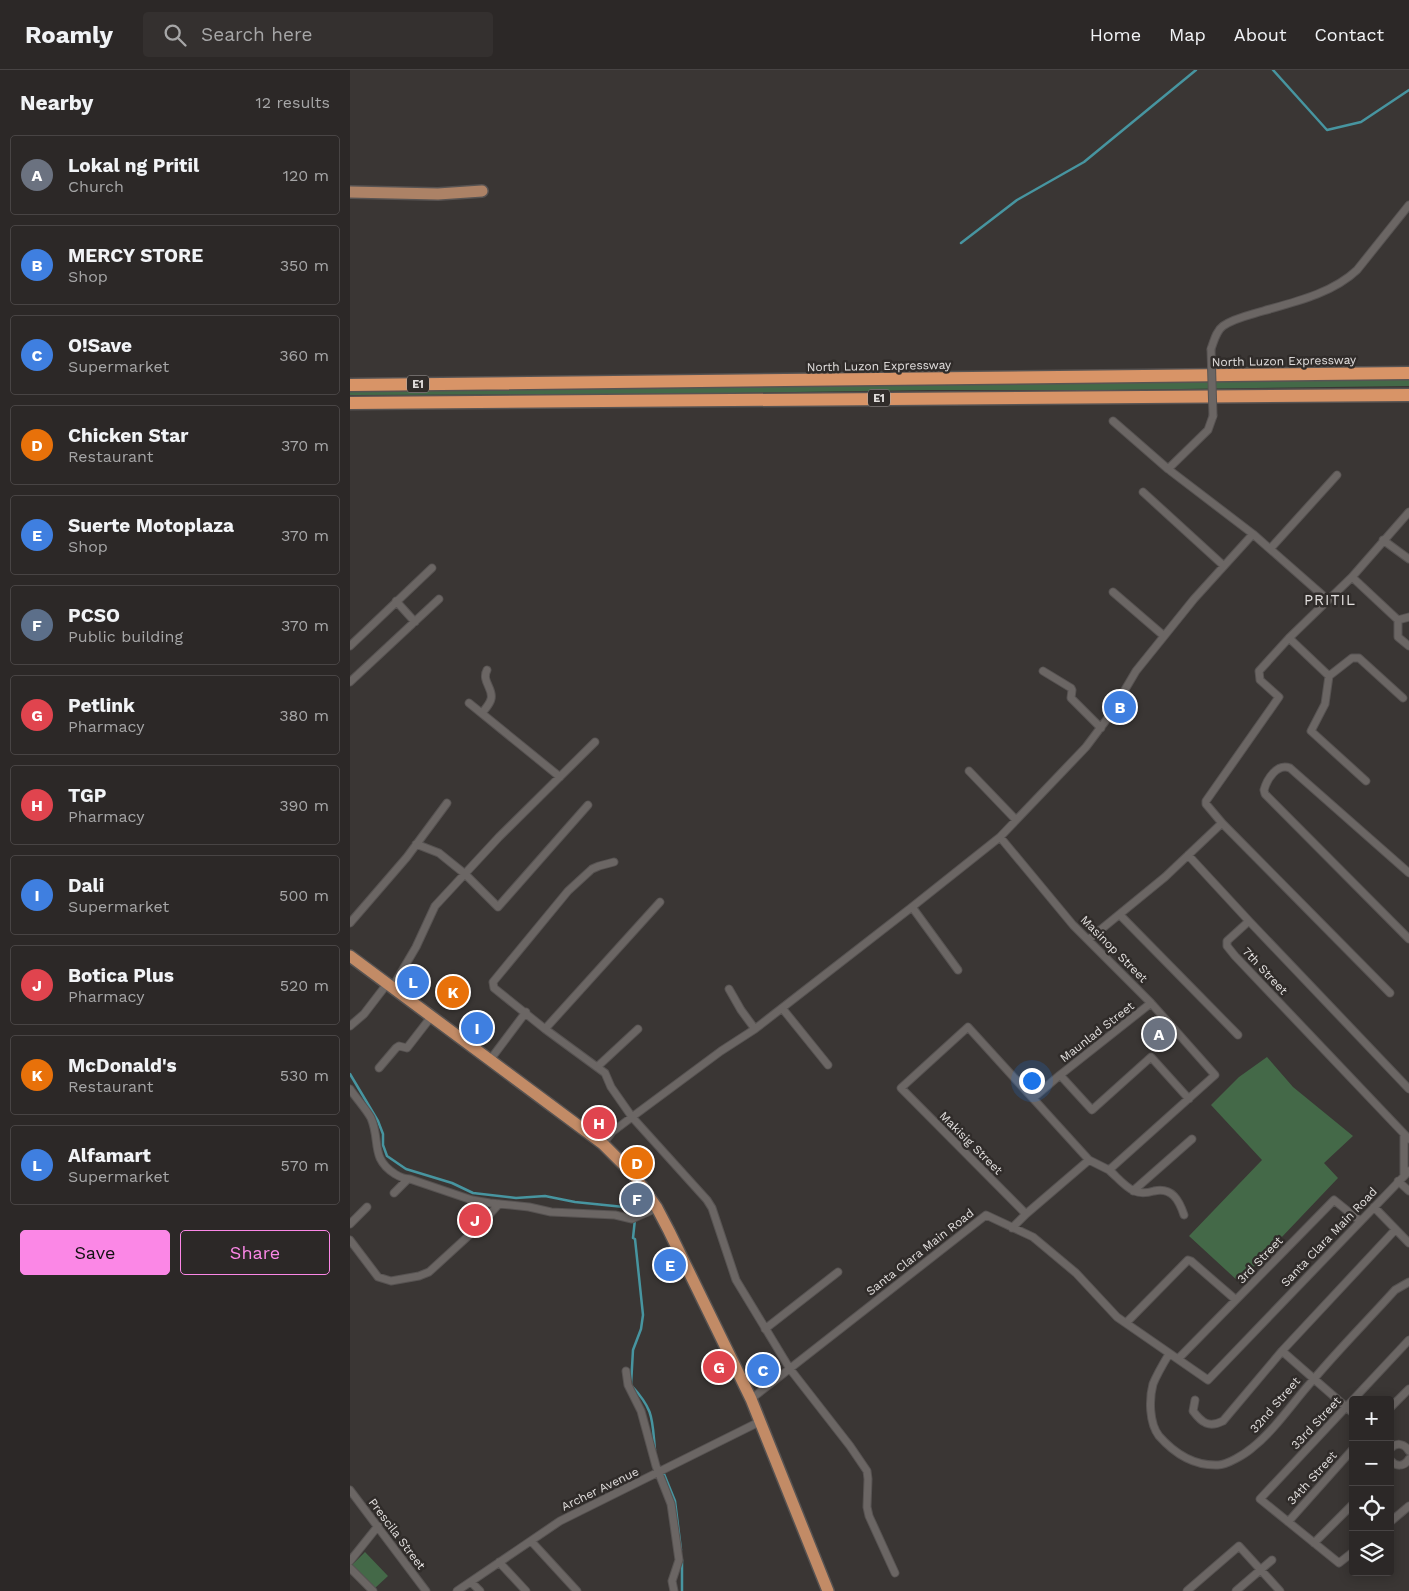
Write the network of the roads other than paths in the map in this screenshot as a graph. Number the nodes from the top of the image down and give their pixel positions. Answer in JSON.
{"nodes":[{"id":1,"x":482,"y":191,"type":"dead end"},
{"id":2,"x":350,"y":192,"type":"edge"},
{"id":3,"x":1409,"y":204,"type":"edge"},
{"id":4,"x":1409,"y":373,"type":"edge"},
{"id":5,"x":350,"y":385,"type":"edge"},
{"id":6,"x":1409,"y":395,"type":"edge"},
{"id":7,"x":350,"y":403,"type":"edge"},
{"id":8,"x":1113,"y":421,"type":"dead end"},
{"id":9,"x":1168,"y":469,"type":"junction"},
{"id":10,"x":1337,"y":475,"type":"dead end"},
{"id":11,"x":1144,"y":492,"type":"dead end"},
{"id":12,"x":1409,"y":512,"type":"edge"},
{"id":13,"x":1253,"y":534,"type":"junction"},
{"id":14,"x":1384,"y":540,"type":"junction"},
{"id":15,"x":1270,"y":550,"type":"junction"},
{"id":16,"x":1409,"y":559,"type":"edge"},
{"id":17,"x":1224,"y":566,"type":"junction"},
{"id":18,"x":432,"y":568,"type":"dead end"},
{"id":19,"x":1352,"y":577,"type":"junction"},
{"id":20,"x":1113,"y":592,"type":"dead end"},
{"id":21,"x":439,"y":599,"type":"dead end"},
{"id":22,"x":1328,"y":600,"type":"junction"},
{"id":23,"x":396,"y":601,"type":"junction"},
{"id":24,"x":1409,"y":617,"type":"edge"},
{"id":25,"x":1398,"y":620,"type":"junction"},
{"id":26,"x":415,"y":622,"type":"junction"},
{"id":27,"x":1164,"y":636,"type":"junction"},
{"id":28,"x":1289,"y":638,"type":"junction"},
{"id":29,"x":350,"y":646,"type":"edge"},
{"id":30,"x":1409,"y":646,"type":"edge"},
{"id":31,"x":487,"y":670,"type":"dead end"},
{"id":32,"x":1044,"y":670,"type":"dead end"},
{"id":33,"x":1329,"y":676,"type":"junction"},
{"id":34,"x":350,"y":682,"type":"edge"},
{"id":35,"x":1403,"y":698,"type":"dead end"},
{"id":36,"x":469,"y":703,"type":"dead end"},
{"id":37,"x":482,"y":713,"type":"junction"},
{"id":38,"x":1100,"y":728,"type":"junction"},
{"id":39,"x":595,"y":742,"type":"dead end"},
{"id":40,"x":969,"y":771,"type":"dead end"},
{"id":41,"x":560,"y":777,"type":"junction"},
{"id":42,"x":1366,"y":781,"type":"dead end"},
{"id":43,"x":447,"y":803,"type":"dead end"},
{"id":44,"x":588,"y":805,"type":"dead end"},
{"id":45,"x":1016,"y":820,"type":"junction"},
{"id":46,"x":1222,"y":823,"type":"junction"},
{"id":47,"x":1000,"y":837,"type":"junction"},
{"id":48,"x":416,"y":844,"type":"junction"},
{"id":49,"x":1188,"y":855,"type":"junction"},
{"id":50,"x":614,"y":862,"type":"dead end"},
{"id":51,"x":1409,"y":872,"type":"edge"},
{"id":52,"x":465,"y":874,"type":"junction"},
{"id":53,"x":660,"y":902,"type":"dead end"},
{"id":54,"x":912,"y":907,"type":"junction"},
{"id":55,"x":1120,"y":915,"type":"junction"},
{"id":56,"x":1249,"y":921,"type":"junction"},
{"id":57,"x":350,"y":923,"type":"edge"},
{"id":58,"x":1409,"y":939,"type":"edge"},
{"id":59,"x":1088,"y":940,"type":"junction"},
{"id":60,"x":350,"y":956,"type":"edge"},
{"id":61,"x":958,"y":970,"type":"dead end"},
{"id":62,"x":390,"y":986,"type":"junction"},
{"id":63,"x":730,"y":989,"type":"dead end"},
{"id":64,"x":1390,"y":993,"type":"dead end"},
{"id":65,"x":1151,"y":1003,"type":"junction"},
{"id":66,"x":782,"y":1008,"type":"junction"},
{"id":67,"x":526,"y":1012,"type":"junction"},
{"id":68,"x":431,"y":1018,"type":"junction"},
{"id":69,"x":350,"y":1026,"type":"edge"},
{"id":70,"x":545,"y":1029,"type":"junction"},
{"id":71,"x":755,"y":1029,"type":"junction"},
{"id":72,"x":638,"y":1030,"type":"dead end"},
{"id":73,"x":1238,"y":1035,"type":"dead end"},
{"id":74,"x":490,"y":1060,"type":"junction"},
{"id":75,"x":828,"y":1065,"type":"dead end"},
{"id":76,"x":597,"y":1066,"type":"junction"},
{"id":77,"x":379,"y":1068,"type":"dead end"},
{"id":78,"x":1060,"y":1075,"type":"junction"},
{"id":79,"x":350,"y":1089,"type":"edge"},
{"id":80,"x":1409,"y":1089,"type":"edge"},
{"id":81,"x":1033,"y":1098,"type":"junction"},
{"id":82,"x":1188,"y":1099,"type":"junction"},
{"id":83,"x":632,"y":1117,"type":"junction"},
{"id":84,"x":1407,"y":1136,"type":"edge"},
{"id":85,"x":1192,"y":1139,"type":"dead end"},
{"id":86,"x":603,"y":1144,"type":"junction"},
{"id":87,"x":1089,"y":1160,"type":"junction"},
{"id":88,"x":1109,"y":1170,"type":"junction"},
{"id":89,"x":1404,"y":1176,"type":"edge"},
{"id":90,"x":408,"y":1179,"type":"junction"},
{"id":91,"x":1133,"y":1191,"type":"junction"},
{"id":92,"x":1409,"y":1192,"type":"edge"},
{"id":93,"x":394,"y":1193,"type":"dead end"},
{"id":94,"x":499,"y":1204,"type":"junction"},
{"id":95,"x":1374,"y":1206,"type":"junction"},
{"id":96,"x":367,"y":1207,"type":"dead end"},
{"id":97,"x":657,"y":1208,"type":"junction"},
{"id":98,"x":1026,"y":1214,"type":"junction"},
{"id":99,"x":1184,"y":1215,"type":"dead end"},
{"id":100,"x":1360,"y":1221,"type":"junction"},
{"id":101,"x":350,"y":1224,"type":"edge"},
{"id":102,"x":1012,"y":1228,"type":"junction"},
{"id":103,"x":1395,"y":1230,"type":"junction"},
{"id":104,"x":350,"y":1240,"type":"edge"},
{"id":105,"x":1409,"y":1243,"type":"edge"},
{"id":106,"x":838,"y":1272,"type":"dead end"},
{"id":107,"x":1409,"y":1282,"type":"edge"},
{"id":108,"x":1236,"y":1300,"type":"junction"},
{"id":109,"x":1126,"y":1323,"type":"junction"},
{"id":110,"x":765,"y":1328,"type":"junction"},
{"id":111,"x":1409,"y":1340,"type":"edge"},
{"id":112,"x":1282,"y":1351,"type":"junction"},
{"id":113,"x":1169,"y":1354,"type":"junction"},
{"id":114,"x":1178,"y":1359,"type":"junction"},
{"id":115,"x":790,"y":1369,"type":"junction"},
{"id":116,"x":626,"y":1371,"type":"dead end"},
{"id":117,"x":1314,"y":1378,"type":"junction"},
{"id":118,"x":1409,"y":1389,"type":"edge"},
{"id":119,"x":751,"y":1399,"type":"junction"},
{"id":120,"x":1195,"y":1400,"type":"dead end"},
{"id":121,"x":1394,"y":1404,"type":"edge"},
{"id":122,"x":1346,"y":1407,"type":"junction"},
{"id":123,"x":1349,"y":1410,"type":"edge"},
{"id":124,"x":761,"y":1421,"type":"junction"},
{"id":125,"x":1394,"y":1446,"type":"edge"},
{"id":126,"x":1408,"y":1447,"type":"edge"},
{"id":127,"x":1349,"y":1453,"type":"edge"},
{"id":128,"x":1408,"y":1462,"type":"edge"},
{"id":129,"x":1394,"y":1464,"type":"edge"},
{"id":130,"x":658,"y":1472,"type":"junction"},
{"id":131,"x":350,"y":1490,"type":"edge"},
{"id":132,"x":1409,"y":1506,"type":"edge"},
{"id":133,"x":1349,"y":1508,"type":"edge"},
{"id":134,"x":1394,"y":1519,"type":"edge"},
{"id":135,"x":1288,"y":1522,"type":"junction"},
{"id":136,"x":378,"y":1526,"type":"junction"},
{"id":137,"x":531,"y":1541,"type":"junction"},
{"id":138,"x":1314,"y":1543,"type":"junction"},
{"id":139,"x":1349,"y":1556,"type":"edge"},
{"id":140,"x":1272,"y":1560,"type":"dead end"},
{"id":141,"x":350,"y":1561,"type":"edge"},
{"id":142,"x":499,"y":1562,"type":"junction"},
{"id":143,"x":350,"y":1568,"type":"edge"},
{"id":144,"x":1261,"y":1570,"type":"junction"},
{"id":145,"x":895,"y":1573,"type":"dead end"},
{"id":146,"x":471,"y":1582,"type":"junction"},
{"id":147,"x":373,"y":1591,"type":"edge"},
{"id":148,"x":426,"y":1591,"type":"edge"},
{"id":149,"x":458,"y":1591,"type":"edge"},
{"id":150,"x":480,"y":1591,"type":"edge"},
{"id":151,"x":526,"y":1591,"type":"edge"},
{"id":152,"x":577,"y":1591,"type":"edge"},
{"id":153,"x":674,"y":1591,"type":"edge"},
{"id":154,"x":828,"y":1591,"type":"edge"},
{"id":155,"x":1187,"y":1591,"type":"edge"},
{"id":156,"x":1236,"y":1591,"type":"edge"},
{"id":157,"x":1280,"y":1591,"type":"edge"}],
"edges":[{"from":1,"to":2,"type":"main road"},
{"from":3,"to":9,"type":"street","bridge":true},
{"from":4,"to":5,"type":"highway","name":"North Luzon Expressway","number":"E1"},
{"from":6,"to":7,"type":"highway","number":"E1"},
{"from":8,"to":9,"type":"street"},
{"from":9,"to":13,"type":"street"},
{"from":10,"to":15,"type":"street"},
{"from":11,"to":17,"type":"street"},
{"from":12,"to":14,"type":"street"},
{"from":13,"to":15,"type":"street"},
{"from":13,"to":17,"type":"street"},
{"from":14,"to":16,"type":"street"},
{"from":14,"to":19,"type":"street"},
{"from":15,"to":22,"type":"street"},
{"from":17,"to":27,"type":"street"},
{"from":18,"to":23,"type":"street"},
{"from":19,"to":22,"type":"street"},
{"from":19,"to":25,"type":"street"},
{"from":20,"to":27,"type":"street"},
{"from":21,"to":26,"type":"street"},
{"from":22,"to":28,"type":"street"},
{"from":23,"to":26,"type":"street"},
{"from":23,"to":29,"type":"street"},
{"from":24,"to":25,"type":"street"},
{"from":25,"to":30,"type":"street"},
{"from":26,"to":34,"type":"street"},
{"from":27,"to":38,"type":"street"},
{"from":28,"to":33,"type":"street"},
{"from":28,"to":46,"type":"street"},
{"from":31,"to":37,"type":"street"},
{"from":32,"to":38,"type":"street"},
{"from":33,"to":35,"type":"street"},
{"from":33,"to":42,"type":"street"},
{"from":36,"to":37,"type":"street"},
{"from":37,"to":41,"type":"street"},
{"from":38,"to":45,"type":"street"},
{"from":39,"to":41,"type":"street"},
{"from":40,"to":45,"type":"street"},
{"from":41,"to":52,"type":"street"},
{"from":43,"to":48,"type":"street"},
{"from":44,"to":52,"type":"street"},
{"from":45,"to":47,"type":"street"},
{"from":46,"to":49,"type":"street"},
{"from":46,"to":64,"type":"street"},
{"from":47,"to":54,"type":"street"},
{"from":47,"to":59,"type":"street","name":"Masinop Street"},
{"from":48,"to":52,"type":"street"},
{"from":48,"to":57,"type":"street"},
{"from":49,"to":55,"type":"street"},
{"from":49,"to":56,"type":"street"},
{"from":50,"to":67,"type":"street"},
{"from":51,"to":58,"type":"street"},
{"from":52,"to":62,"type":"street"},
{"from":53,"to":70,"type":"street"},
{"from":54,"to":61,"type":"street"},
{"from":54,"to":66,"type":"street"},
{"from":55,"to":59,"type":"street"},
{"from":55,"to":73,"type":"street"},
{"from":56,"to":80,"type":"street","name":"7th Street"},
{"from":56,"to":84,"type":"street","name":"7th Street"},
{"from":59,"to":65,"type":"street","name":"Masinop Street"},
{"from":60,"to":62,"type":"highway"},
{"from":62,"to":68,"type":"highway"},
{"from":62,"to":69,"type":"street"},
{"from":63,"to":71,"type":"street"},
{"from":65,"to":78,"type":"street","name":"Maunlad Street"},
{"from":65,"to":82,"type":"street","name":"Masinop Street"},
{"from":66,"to":71,"type":"street"},
{"from":66,"to":75,"type":"street"},
{"from":67,"to":70,"type":"street"},
{"from":67,"to":74,"type":"street"},
{"from":68,"to":74,"type":"highway"},
{"from":68,"to":77,"type":"street"},
{"from":70,"to":76,"type":"street"},
{"from":71,"to":83,"type":"street"},
{"from":72,"to":76,"type":"street"},
{"from":74,"to":86,"type":"highway"},
{"from":76,"to":83,"type":"street"},
{"from":78,"to":81,"type":"street","name":"Maunlad Street"},
{"from":78,"to":82,"type":"street"},
{"from":79,"to":90,"type":"street"},
{"from":81,"to":87,"type":"street"},
{"from":81,"to":98,"type":"street","name":"Makisig Street"},
{"from":82,"to":88,"type":"street"},
{"from":83,"to":86,"type":"street"},
{"from":83,"to":110,"type":"street"},
{"from":84,"to":89,"type":"street"},
{"from":85,"to":91,"type":"street"},
{"from":86,"to":97,"type":"highway"},
{"from":87,"to":88,"type":"street"},
{"from":87,"to":98,"type":"street"},
{"from":88,"to":91,"type":"street"},
{"from":89,"to":92,"type":"street"},
{"from":89,"to":95,"type":"street","name":"Santa Clara Main Road"},
{"from":90,"to":93,"type":"street"},
{"from":90,"to":94,"type":"street"},
{"from":91,"to":99,"type":"street"},
{"from":94,"to":97,"type":"street"},
{"from":94,"to":104,"type":"street"},
{"from":95,"to":100,"type":"street","name":"Santa Clara Main Road"},
{"from":95,"to":103,"type":"street"},
{"from":96,"to":101,"type":"street"},
{"from":97,"to":119,"type":"highway"},
{"from":98,"to":102,"type":"street"},
{"from":100,"to":108,"type":"street","name":"3rd Street"},
{"from":100,"to":114,"type":"street","name":"Santa Clara Main Road"},
{"from":102,"to":109,"type":"street","name":"Santa Clara Main Road"},
{"from":102,"to":115,"type":"street","name":"Santa Clara Main Road"},
{"from":103,"to":105,"type":"street"},
{"from":103,"to":112,"type":"street"},
{"from":106,"to":110,"type":"street"},
{"from":107,"to":117,"type":"street","name":"32nd Street"},
{"from":108,"to":109,"type":"street"},
{"from":108,"to":114,"type":"street","name":"3rd Street"},
{"from":109,"to":113,"type":"street","name":"Santa Clara Main Road"},
{"from":110,"to":115,"type":"street"},
{"from":111,"to":122,"type":"street","name":"33rd Street"},
{"from":112,"to":117,"type":"street"},
{"from":112,"to":120,"type":"street"},
{"from":113,"to":114,"type":"street","name":"Santa Clara Main Road"},
{"from":113,"to":117,"type":"street","name":"32nd Street"},
{"from":115,"to":119,"type":"street","name":"Santa Clara Main Road"},
{"from":115,"to":145,"type":"street"},
{"from":116,"to":130,"type":"street"},
{"from":117,"to":122,"type":"street"},
{"from":118,"to":121,"type":"street"},
{"from":119,"to":124,"type":"highway"},
{"from":122,"to":123,"type":"street"},
{"from":122,"to":135,"type":"street","name":"33rd Street"},
{"from":124,"to":130,"type":"street","name":"Archer Avenue"},
{"from":124,"to":154,"type":"highway"},
{"from":125,"to":126,"type":"street"},
{"from":127,"to":135,"type":"street","name":"34th Street"},
{"from":128,"to":129,"type":"street"},
{"from":130,"to":137,"type":"street","name":"Archer Avenue"},
{"from":130,"to":153,"type":"street"},
{"from":131,"to":136,"type":"street","name":"Prescila Street"},
{"from":132,"to":134,"type":"street"},
{"from":133,"to":138,"type":"street"},
{"from":135,"to":138,"type":"street"},
{"from":136,"to":141,"type":"street"},
{"from":136,"to":148,"type":"street","name":"Prescila Street"},
{"from":137,"to":142,"type":"street","name":"Archer Avenue"},
{"from":137,"to":152,"type":"street"},
{"from":138,"to":139,"type":"street"},
{"from":140,"to":144,"type":"street"},
{"from":142,"to":146,"type":"street","name":"Archer Avenue"},
{"from":142,"to":151,"type":"street"},
{"from":143,"to":147,"type":"street"},
{"from":144,"to":155,"type":"street"},
{"from":144,"to":156,"type":"street"},
{"from":144,"to":157,"type":"street"},
{"from":146,"to":149,"type":"street","name":"Archer Avenue"},
{"from":146,"to":150,"type":"street"}]}
